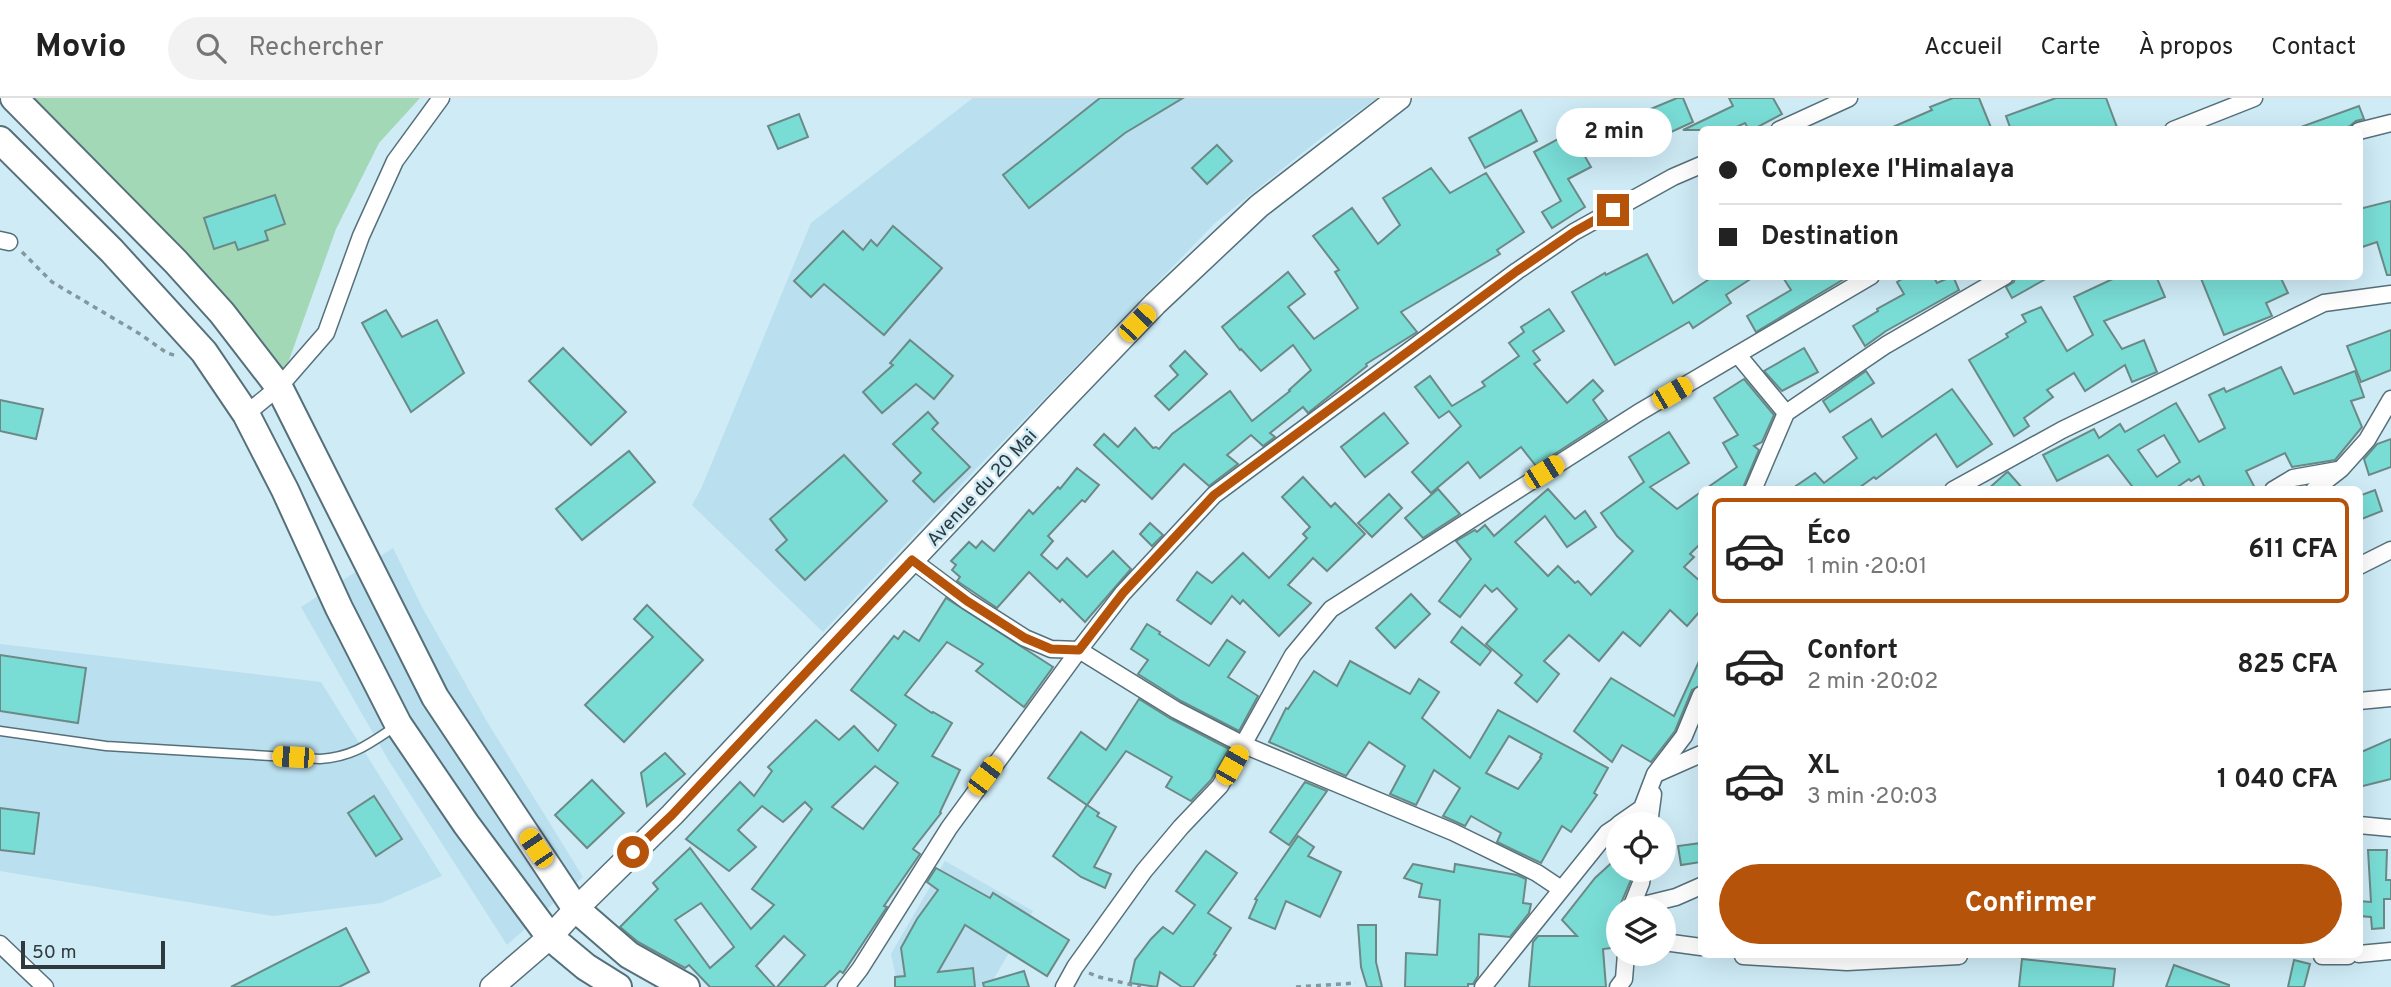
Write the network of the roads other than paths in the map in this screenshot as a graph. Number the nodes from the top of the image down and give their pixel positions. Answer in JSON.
{"nodes":[{"id":1,"x":14,"y":98,"type":"edge"},
{"id":2,"x":441,"y":98,"type":"edge"},
{"id":3,"x":1399,"y":98,"type":"edge"},
{"id":4,"x":1849,"y":98,"type":"edge"},
{"id":5,"x":2254,"y":98,"type":"edge"},
{"id":6,"x":2391,"y":123,"type":"edge"},
{"id":7,"x":1788,"y":126,"type":"edge"},
{"id":8,"x":2183,"y":126,"type":"edge"},
{"id":9,"x":2363,"y":130,"type":"edge"},
{"id":10,"x":0,"y":140,"type":"edge"},
{"id":11,"x":1698,"y":166,"type":"edge"},
{"id":12,"x":1864,"y":280,"type":"edge"},
{"id":13,"x":1977,"y":283,"type":"edge"},
{"id":14,"x":2391,"y":294,"type":"edge"},
{"id":15,"x":1738,"y":355,"type":"junction"},
{"id":16,"x":279,"y":387,"type":"junction"},
{"id":17,"x":2391,"y":399,"type":"edge"},
{"id":18,"x":2387,"y":412,"type":"edge"},
{"id":19,"x":1786,"y":413,"type":"junction"},
{"id":20,"x":246,"y":414,"type":"junction"},
{"id":21,"x":2341,"y":469,"type":"junction"},
{"id":22,"x":1755,"y":486,"type":"edge"},
{"id":23,"x":1960,"y":486,"type":"edge"},
{"id":24,"x":2280,"y":486,"type":"edge"},
{"id":25,"x":2319,"y":486,"type":"edge"},
{"id":26,"x":2391,"y":551,"type":"edge"},
{"id":27,"x":912,"y":560,"type":"junction"},
{"id":28,"x":2363,"y":564,"type":"edge"},
{"id":29,"x":1079,"y":650,"type":"junction"},
{"id":30,"x":2391,"y":698,"type":"edge"},
{"id":31,"x":2363,"y":701,"type":"edge"},
{"id":32,"x":1698,"y":703,"type":"edge"},
{"id":33,"x":398,"y":724,"type":"junction"},
{"id":34,"x":0,"y":731,"type":"edge"},
{"id":35,"x":1244,"y":745,"type":"junction"},
{"id":36,"x":1698,"y":755,"type":"edge"},
{"id":37,"x":1655,"y":774,"type":"junction"},
{"id":38,"x":1636,"y":812,"type":"edge"},
{"id":39,"x":1650,"y":812,"type":"edge"},
{"id":40,"x":2363,"y":825,"type":"edge"},
{"id":41,"x":2391,"y":828,"type":"edge"},
{"id":42,"x":1606,"y":834,"type":"edge"},
{"id":43,"x":1698,"y":887,"type":"edge"},
{"id":44,"x":1561,"y":889,"type":"junction"},
{"id":45,"x":1676,"y":897,"type":"edge"},
{"id":46,"x":576,"y":909,"type":"junction"},
{"id":47,"x":550,"y":937,"type":"junction"},
{"id":48,"x":0,"y":944,"type":"edge"},
{"id":49,"x":1676,"y":944,"type":"edge"},
{"id":50,"x":1698,"y":947,"type":"edge"},
{"id":51,"x":2391,"y":951,"type":"edge"},
{"id":52,"x":2363,"y":954,"type":"edge"},
{"id":53,"x":1778,"y":958,"type":"edge"},
{"id":54,"x":1922,"y":958,"type":"edge"},
{"id":55,"x":1625,"y":966,"type":"edge"},
{"id":56,"x":45,"y":987,"type":"edge"},
{"id":57,"x":492,"y":987,"type":"edge"},
{"id":58,"x":618,"y":987,"type":"edge"},
{"id":59,"x":686,"y":987,"type":"edge"},
{"id":60,"x":846,"y":987,"type":"edge"},
{"id":61,"x":1064,"y":987,"type":"edge"},
{"id":62,"x":1483,"y":987,"type":"edge"},
{"id":63,"x":1618,"y":987,"type":"edge"}],
"edges":[{"from":1,"to":16,"type":"main road"},
{"from":2,"to":16,"type":"street"},
{"from":3,"to":27,"type":"main road","name":"Avenue du 20 Mai"},
{"from":4,"to":7,"type":"street"},
{"from":5,"to":8,"type":"street"},
{"from":6,"to":9,"type":"street"},
{"from":10,"to":20,"type":"main road"},
{"from":11,"to":29,"type":"street"},
{"from":12,"to":15,"type":"street"},
{"from":13,"to":19,"type":"street"},
{"from":14,"to":23,"type":"street"},
{"from":15,"to":19,"type":"street"},
{"from":15,"to":35,"type":"street"},
{"from":16,"to":20,"type":"street"},
{"from":16,"to":46,"type":"main road"},
{"from":17,"to":18,"type":"street"},
{"from":18,"to":21,"type":"street"},
{"from":19,"to":22,"type":"street"},
{"from":20,"to":33,"type":"main road"},
{"from":21,"to":24,"type":"street"},
{"from":21,"to":25,"type":"street"},
{"from":26,"to":28,"type":"street"},
{"from":27,"to":29,"type":"street"},
{"from":27,"to":46,"type":"main road","name":"Avenue du 20 Mai"},
{"from":29,"to":35,"type":"street"},
{"from":29,"to":60,"type":"street"},
{"from":30,"to":31,"type":"street"},
{"from":32,"to":37,"type":"street"},
{"from":33,"to":34,"type":"lane"},
{"from":33,"to":47,"type":"main road"},
{"from":35,"to":44,"type":"street"},
{"from":35,"to":61,"type":"street"},
{"from":36,"to":37,"type":"street"},
{"from":37,"to":38,"type":"street"},
{"from":37,"to":39,"type":"street"},
{"from":40,"to":41,"type":"street"},
{"from":42,"to":44,"type":"street"},
{"from":43,"to":45,"type":"street"},
{"from":44,"to":62,"type":"street"},
{"from":46,"to":47,"type":"main road","name":"Avenue du 20 Mai"},
{"from":46,"to":59,"type":"main road"},
{"from":47,"to":57,"type":"main road","name":"Avenue du 20 Mai"},
{"from":47,"to":58,"type":"main road"},
{"from":48,"to":56,"type":"street"},
{"from":49,"to":50,"type":"street"},
{"from":51,"to":52,"type":"street"},
{"from":53,"to":54,"type":"street"},
{"from":55,"to":63,"type":"street"}]}
